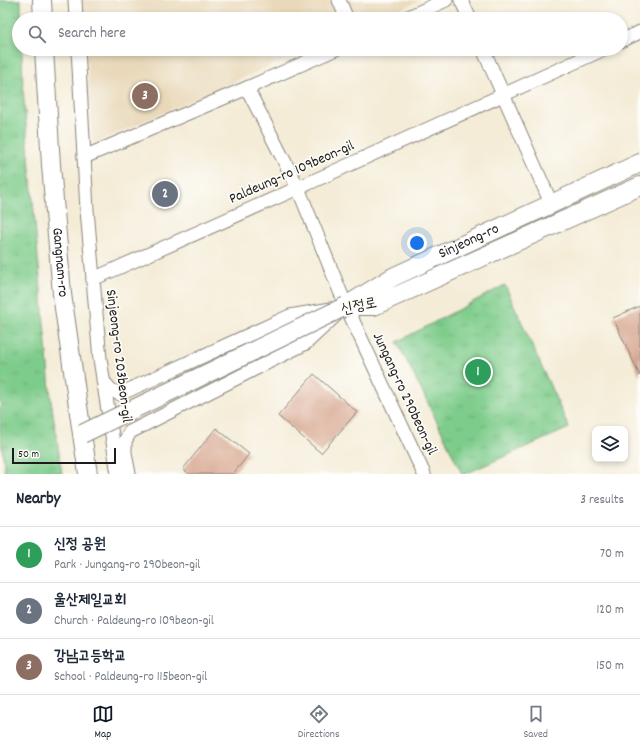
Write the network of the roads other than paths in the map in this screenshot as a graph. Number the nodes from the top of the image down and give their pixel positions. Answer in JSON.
{"nodes":[{"id":1,"x":42,"y":0,"type":"edge"},
{"id":2,"x":75,"y":0,"type":"edge"},
{"id":3,"x":338,"y":0,"type":"edge"},
{"id":4,"x":446,"y":0,"type":"edge"},
{"id":5,"x":461,"y":0,"type":"edge"},
{"id":6,"x":43,"y":12,"type":"edge"},
{"id":7,"x":76,"y":12,"type":"edge"},
{"id":8,"x":344,"y":12,"type":"edge"},
{"id":9,"x":419,"y":12,"type":"edge"},
{"id":10,"x":467,"y":12,"type":"edge"},
{"id":11,"x":640,"y":32,"type":"edge"},
{"id":12,"x":628,"y":38,"type":"edge"},
{"id":13,"x":44,"y":56,"type":"edge"},
{"id":14,"x":78,"y":56,"type":"edge"},
{"id":15,"x":320,"y":56,"type":"edge"},
{"id":16,"x":487,"y":56,"type":"edge"},
{"id":17,"x":589,"y":56,"type":"edge"},
{"id":18,"x":247,"y":88,"type":"junction"},
{"id":19,"x":504,"y":95,"type":"junction"},
{"id":20,"x":84,"y":157,"type":"junction"},
{"id":21,"x":640,"y":163,"type":"edge"},
{"id":22,"x":640,"y":186,"type":"edge"},
{"id":23,"x":298,"y":188,"type":"junction"},
{"id":24,"x":551,"y":203,"type":"junction"},
{"id":25,"x":427,"y":261,"type":"junction"},
{"id":26,"x":93,"y":279,"type":"junction"},
{"id":27,"x":434,"y":279,"type":"junction"},
{"id":28,"x":346,"y":306,"type":"junction"},
{"id":29,"x":103,"y":381,"type":"junction"},
{"id":30,"x":82,"y":434,"type":"junction"},
{"id":31,"x":88,"y":474,"type":"edge"},
{"id":32,"x":118,"y":474,"type":"edge"},
{"id":33,"x":129,"y":474,"type":"edge"},
{"id":34,"x":424,"y":474,"type":"edge"}],
"edges":[{"from":1,"to":6,"type":"main road"},
{"from":2,"to":7,"type":"street"},
{"from":3,"to":8,"type":"street"},
{"from":4,"to":9,"type":"street"},
{"from":5,"to":10,"type":"street"},
{"from":11,"to":12,"type":"street"},
{"from":13,"to":30,"type":"main road","name":"Gangnam-ro"},
{"from":14,"to":20,"type":"street","name":"Sinjeong-ro 203beon-gil"},
{"from":15,"to":18,"type":"street"},
{"from":16,"to":19,"type":"street"},
{"from":17,"to":19,"type":"street","name":"Paldeung-ro 109beon-gil"},
{"from":18,"to":20,"type":"street"},
{"from":18,"to":23,"type":"street","name":"Jungang-ro 290beon-gil"},
{"from":19,"to":23,"type":"street","name":"Paldeung-ro 109beon-gil"},
{"from":19,"to":24,"type":"street"},
{"from":20,"to":26,"type":"street","name":"Sinjeong-ro 203beon-gil"},
{"from":21,"to":24,"type":"main road","name":"Sinjeong-ro"},
{"from":22,"to":27,"type":"main road","name":"신정로"},
{"from":23,"to":26,"type":"street","name":"Paldeung-ro 109beon-gil"},
{"from":23,"to":28,"type":"street","name":"Jungang-ro 290beon-gil"},
{"from":24,"to":25,"type":"main road","name":"Sinjeong-ro"},
{"from":25,"to":27,"type":"main road"},
{"from":25,"to":28,"type":"main road","name":"Sinjeong-ro"},
{"from":26,"to":29,"type":"street","name":"Sinjeong-ro 203beon-gil"},
{"from":27,"to":28,"type":"main road","name":"신정로"},
{"from":28,"to":29,"type":"street"},
{"from":28,"to":30,"type":"main road","name":"신정로","bridge":true},
{"from":28,"to":33,"type":"street"},
{"from":28,"to":34,"type":"street","name":"Jungang-ro 290beon-gil"},
{"from":29,"to":32,"type":"street","name":"Sinjeong-ro 203beon-gil"},
{"from":30,"to":31,"type":"main road","name":"Gangnam-ro"}]}
